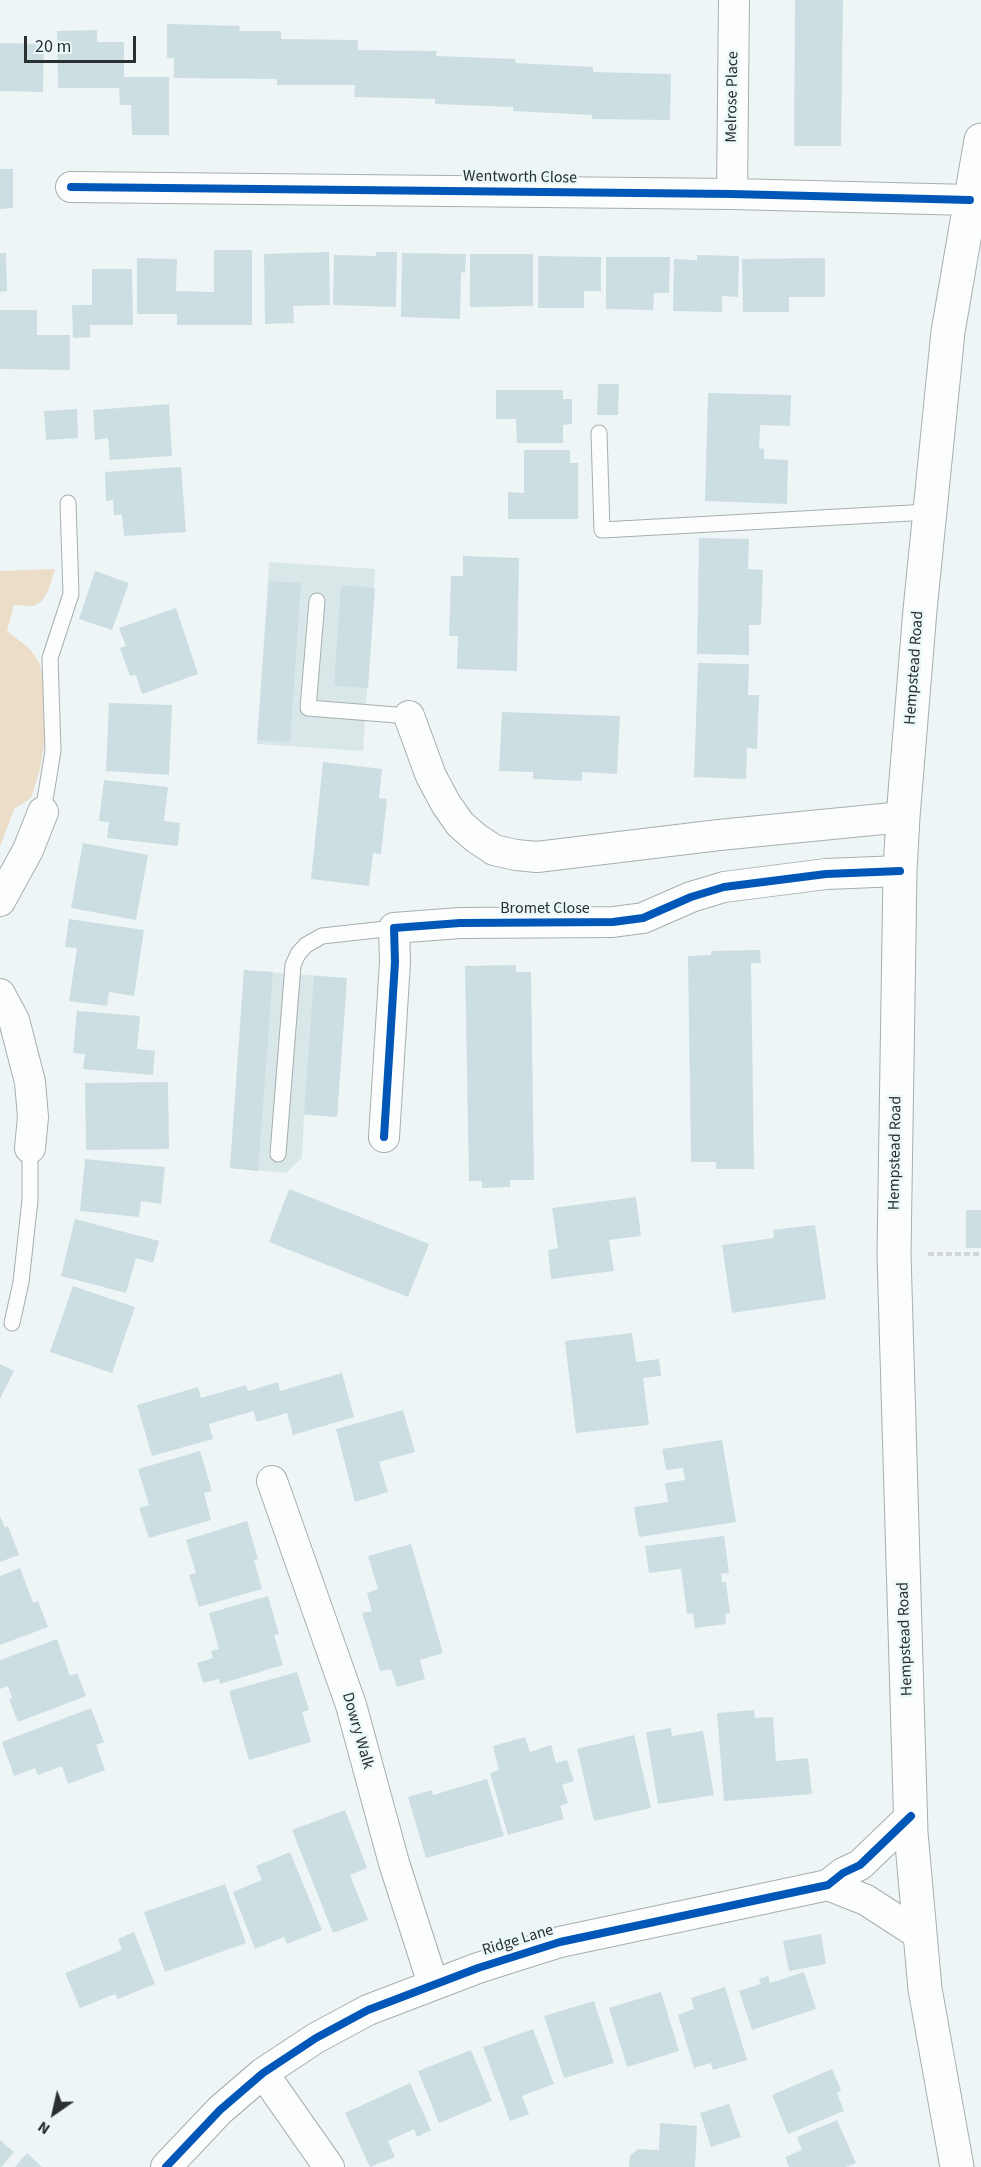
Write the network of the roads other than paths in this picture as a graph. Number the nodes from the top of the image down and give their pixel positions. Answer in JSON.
{"nodes":[{"id":1,"x":734,"y":0,"type":"edge"},
{"id":2,"x":981,"y":141,"type":"edge"},
{"id":3,"x":71,"y":187,"type":"dead end"},
{"id":4,"x":732,"y":194,"type":"junction"},
{"id":5,"x":970,"y":200,"type":"junction"},
{"id":6,"x":599,"y":433,"type":"dead end"},
{"id":7,"x":68,"y":503,"type":"dead end"},
{"id":8,"x":929,"y":512,"type":"junction"},
{"id":9,"x":317,"y":601,"type":"dead end"},
{"id":10,"x":409,"y":716,"type":"joint"},
{"id":11,"x":43,"y":812,"type":"joint"},
{"id":12,"x":903,"y":817,"type":"junction"},
{"id":13,"x":900,"y":871,"type":"junction"},
{"id":14,"x":0,"y":901,"type":"edge"},
{"id":15,"x":394,"y":928,"type":"junction"},
{"id":16,"x":0,"y":994,"type":"edge"},
{"id":17,"x":384,"y":1137,"type":"dead end"},
{"id":18,"x":30,"y":1148,"type":"joint"},
{"id":19,"x":278,"y":1154,"type":"dead end"},
{"id":20,"x":12,"y":1323,"type":"dead end"},
{"id":21,"x":272,"y":1482,"type":"dead end"},
{"id":22,"x":911,"y":1816,"type":"junction"},
{"id":23,"x":828,"y":1886,"type":"junction"},
{"id":24,"x":920,"y":1935,"type":"junction"},
{"id":25,"x":433,"y":1984,"type":"junction"},
{"id":26,"x":263,"y":2073,"type":"junction"},
{"id":27,"x":166,"y":2167,"type":"edge"},
{"id":28,"x":329,"y":2167,"type":"edge"},
{"id":29,"x":957,"y":2167,"type":"edge"}],
"edges":[{"from":1,"to":4,"type":"street","name":"Melrose Place"},
{"from":2,"to":5,"type":"main road","name":"Hempstead Road"},
{"from":3,"to":4,"type":"street","name":"Wentworth Close"},
{"from":4,"to":5,"type":"street","name":"Wentworth Close"},
{"from":5,"to":8,"type":"main road","name":"Hempstead Road"},
{"from":6,"to":8,"type":"lane"},
{"from":7,"to":11,"type":"lane"},
{"from":8,"to":12,"type":"main road","name":"Hempstead Road"},
{"from":9,"to":10,"type":"lane"},
{"from":10,"to":12,"type":"street"},
{"from":11,"to":14,"type":"street"},
{"from":12,"to":13,"type":"main road","name":"Hempstead Road"},
{"from":13,"to":15,"type":"street","name":"Bromet Close"},
{"from":13,"to":22,"type":"main road","name":"Hempstead Road"},
{"from":15,"to":17,"type":"street"},
{"from":15,"to":19,"type":"lane"},
{"from":16,"to":18,"type":"street"},
{"from":18,"to":20,"type":"lane"},
{"from":21,"to":25,"type":"street","name":"Dowry Walk"},
{"from":22,"to":23,"type":"street","name":"Ridge Lane"},
{"from":22,"to":24,"type":"main road","name":"Hempstead Road"},
{"from":23,"to":24,"type":"street"},
{"from":23,"to":25,"type":"street","name":"Ridge Lane"},
{"from":24,"to":29,"type":"main road","name":"Hempstead Road"},
{"from":25,"to":26,"type":"street","name":"Ridge Lane"},
{"from":26,"to":27,"type":"street","name":"Ridge Lane"},
{"from":26,"to":28,"type":"street"}]}
